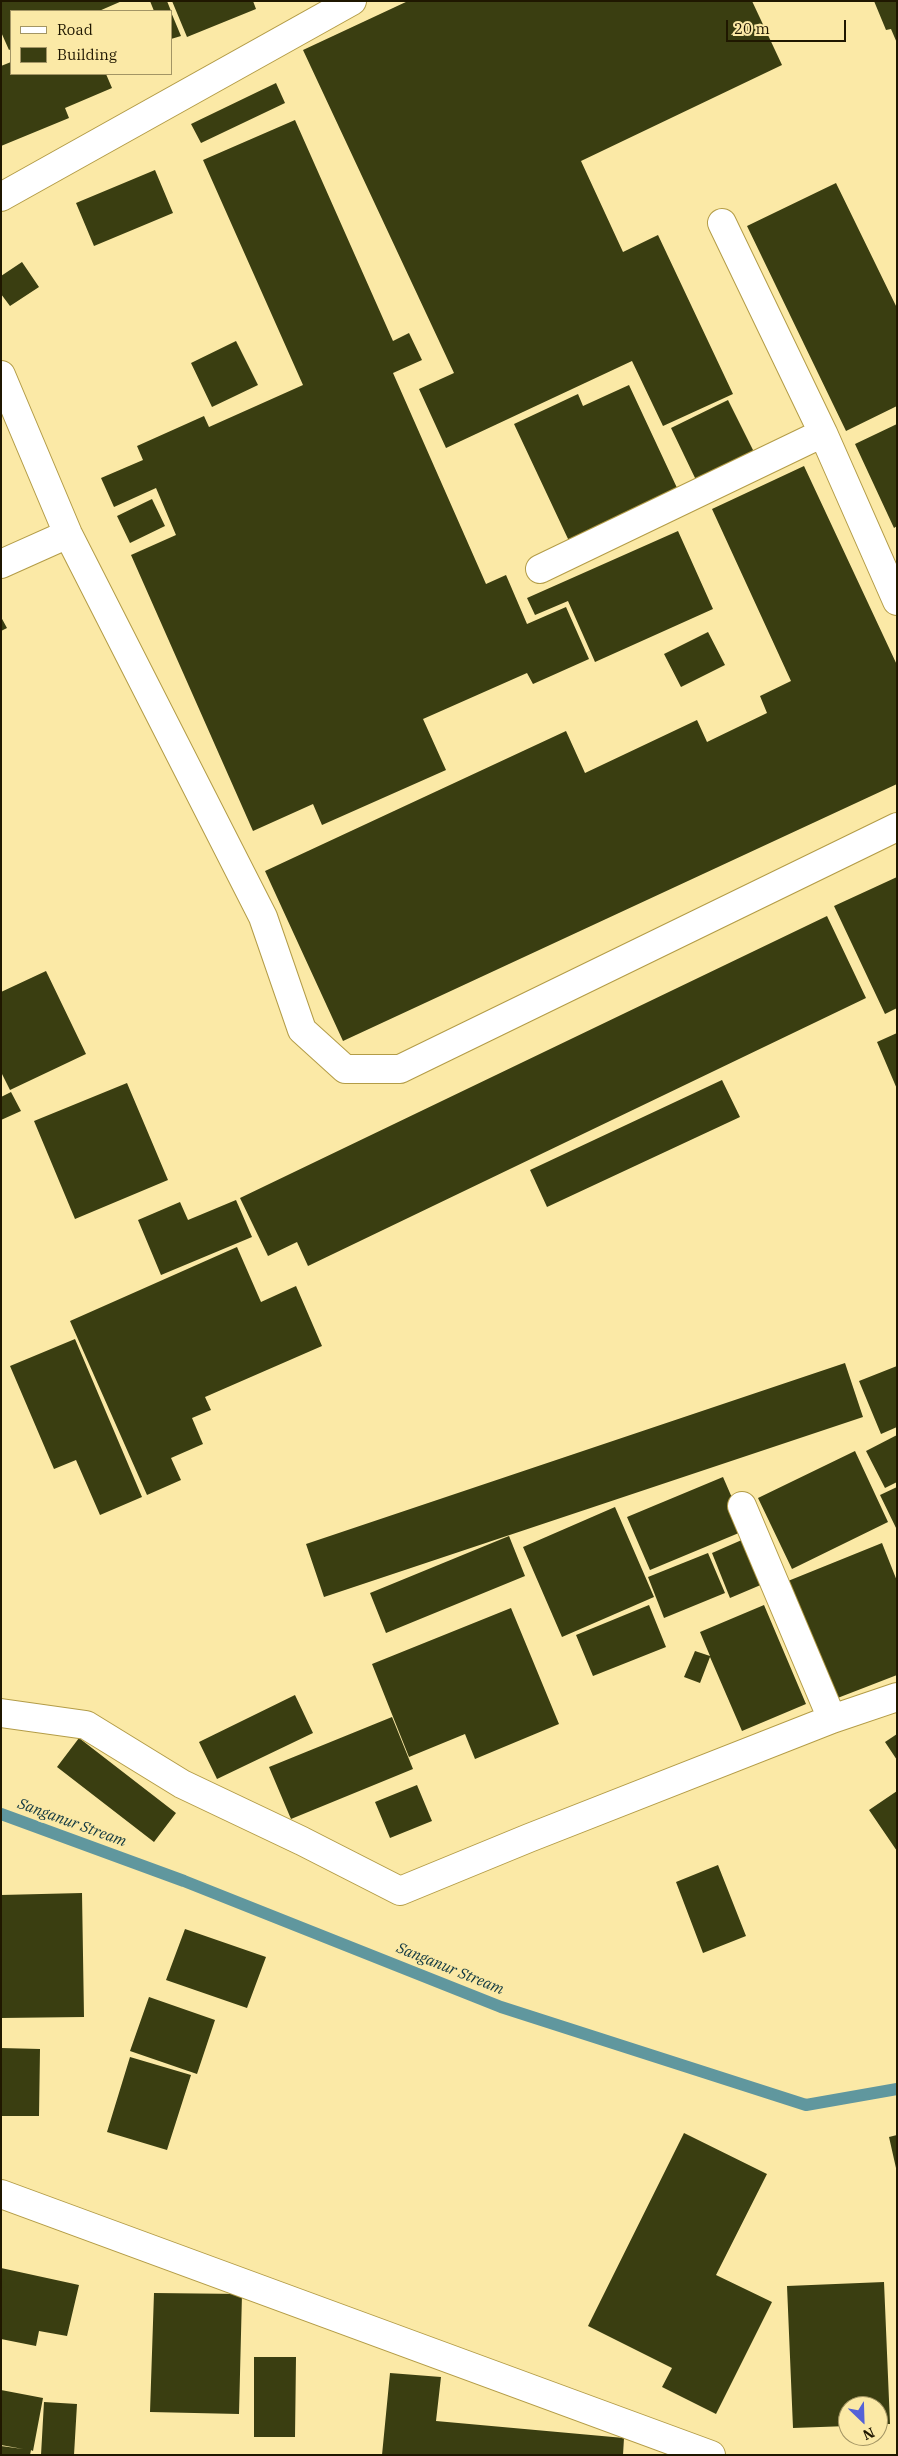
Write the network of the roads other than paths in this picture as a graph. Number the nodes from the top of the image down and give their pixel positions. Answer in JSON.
{"nodes":[{"id":1,"x":352,"y":1,"type":"edge"},
{"id":2,"x":1,"y":197,"type":"edge"},
{"id":3,"x":722,"y":224,"type":"dead end"},
{"id":4,"x":1,"y":375,"type":"edge"},
{"id":5,"x":823,"y":433,"type":"junction"},
{"id":6,"x":68,"y":534,"type":"junction"},
{"id":7,"x":1,"y":564,"type":"edge"},
{"id":8,"x":540,"y":570,"type":"dead end"},
{"id":9,"x":897,"y":601,"type":"edge"},
{"id":10,"x":897,"y":827,"type":"edge"},
{"id":11,"x":742,"y":1506,"type":"dead end"},
{"id":12,"x":897,"y":1696,"type":"edge"},
{"id":13,"x":1,"y":1713,"type":"edge"},
{"id":14,"x":832,"y":1719,"type":"junction"},
{"id":15,"x":1,"y":2194,"type":"edge"},
{"id":16,"x":712,"y":2455,"type":"edge"}],
"edges":[{"from":1,"to":2,"type":"street"},
{"from":3,"to":5,"type":"street"},
{"from":4,"to":6,"type":"street"},
{"from":5,"to":8,"type":"street"},
{"from":5,"to":9,"type":"street"},
{"from":6,"to":7,"type":"street"},
{"from":6,"to":10,"type":"street"},
{"from":11,"to":14,"type":"street"},
{"from":12,"to":14,"type":"street"},
{"from":13,"to":14,"type":"street"},
{"from":15,"to":16,"type":"street"}]}
